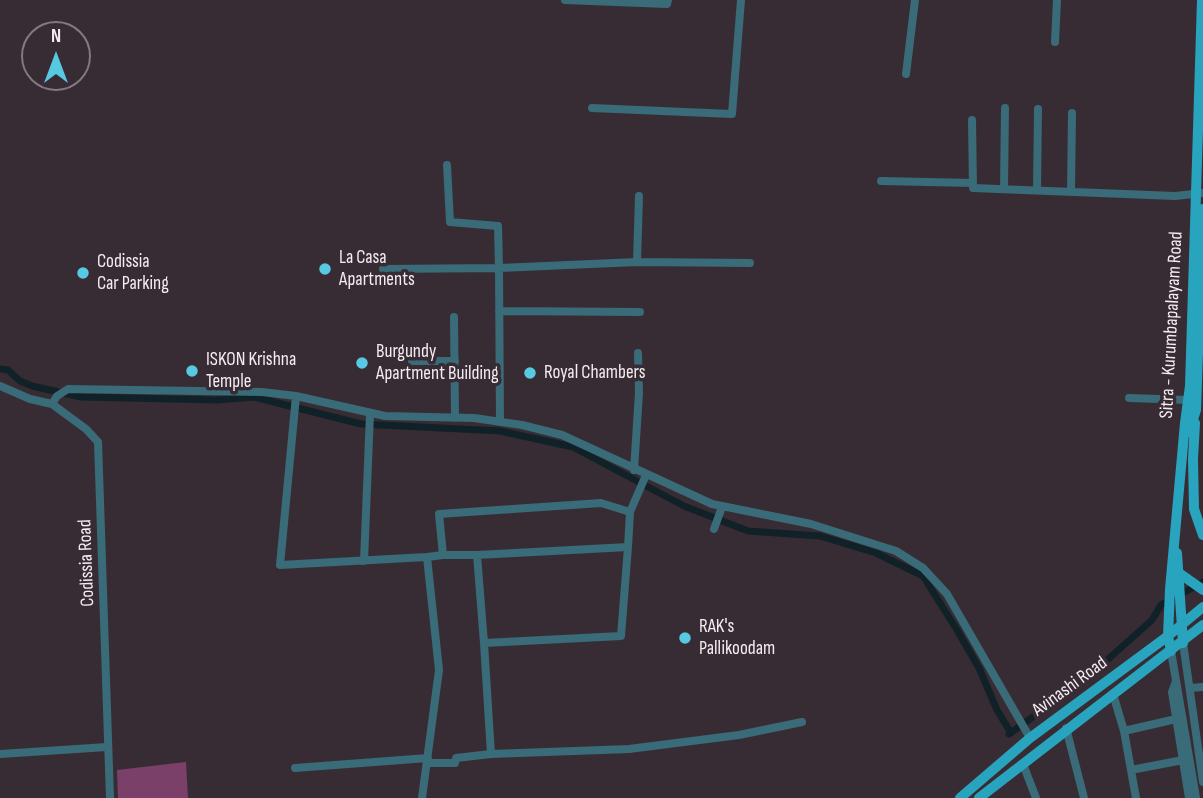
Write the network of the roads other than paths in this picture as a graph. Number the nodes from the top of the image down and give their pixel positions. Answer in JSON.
{"nodes":[{"id":1,"x":565,"y":0,"type":"edge"},
{"id":2,"x":668,"y":0,"type":"edge"},
{"id":3,"x":741,"y":0,"type":"edge"},
{"id":4,"x":915,"y":0,"type":"edge"},
{"id":5,"x":1057,"y":0,"type":"edge"},
{"id":6,"x":1202,"y":0,"type":"edge"},
{"id":7,"x":1055,"y":42,"type":"dead end"},
{"id":8,"x":906,"y":74,"type":"dead end"},
{"id":9,"x":592,"y":108,"type":"dead end"},
{"id":10,"x":1005,"y":108,"type":"dead end"},
{"id":11,"x":1038,"y":109,"type":"dead end"},
{"id":12,"x":1072,"y":113,"type":"dead end"},
{"id":13,"x":972,"y":120,"type":"dead end"},
{"id":14,"x":447,"y":165,"type":"dead end"},
{"id":15,"x":881,"y":181,"type":"dead end"},
{"id":16,"x":973,"y":183,"type":"junction"},
{"id":17,"x":1004,"y":189,"type":"junction"},
{"id":18,"x":1037,"y":190,"type":"junction"},
{"id":19,"x":1071,"y":191,"type":"junction"},
{"id":20,"x":1199,"y":193,"type":"edge"},
{"id":21,"x":639,"y":195,"type":"dead end"},
{"id":22,"x":1203,"y":209,"type":"edge"},
{"id":23,"x":1203,"y":236,"type":"edge"},
{"id":24,"x":1202,"y":258,"type":"edge"},
{"id":25,"x":637,"y":262,"type":"junction"},
{"id":26,"x":750,"y":262,"type":"dead end"},
{"id":27,"x":499,"y":268,"type":"junction"},
{"id":28,"x":383,"y":269,"type":"dead end"},
{"id":29,"x":499,"y":311,"type":"junction"},
{"id":30,"x":640,"y":312,"type":"dead end"},
{"id":31,"x":454,"y":317,"type":"dead end"},
{"id":32,"x":638,"y":353,"type":"dead end"},
{"id":33,"x":412,"y":361,"type":"dead end"},
{"id":34,"x":455,"y":361,"type":"junction"},
{"id":35,"x":0,"y":386,"type":"edge"},
{"id":36,"x":295,"y":398,"type":"junction"},
{"id":37,"x":1129,"y":398,"type":"dead end"},
{"id":38,"x":55,"y":400,"type":"junction"},
{"id":39,"x":1192,"y":405,"type":"junction"},
{"id":40,"x":370,"y":416,"type":"junction"},
{"id":41,"x":455,"y":418,"type":"junction"},
{"id":42,"x":500,"y":422,"type":"junction"},
{"id":43,"x":634,"y":470,"type":"junction"},
{"id":44,"x":645,"y":476,"type":"junction"},
{"id":45,"x":721,"y":511,"type":"junction"},
{"id":46,"x":630,"y":512,"type":"junction"},
{"id":47,"x":715,"y":526,"type":"dead end"},
{"id":48,"x":1203,"y":535,"type":"edge"},
{"id":49,"x":628,"y":547,"type":"junction"},
{"id":50,"x":443,"y":555,"type":"junction"},
{"id":51,"x":477,"y":555,"type":"junction"},
{"id":52,"x":427,"y":557,"type":"junction"},
{"id":53,"x":364,"y":561,"type":"junction"},
{"id":54,"x":1180,"y":576,"type":"junction"},
{"id":55,"x":1199,"y":588,"type":"edge"},
{"id":56,"x":1203,"y":607,"type":"edge"},
{"id":57,"x":1181,"y":625,"type":"junction"},
{"id":58,"x":1203,"y":625,"type":"edge"},
{"id":59,"x":1168,"y":636,"type":"junction"},
{"id":60,"x":484,"y":643,"type":"junction"},
{"id":61,"x":1183,"y":643,"type":"junction"},
{"id":62,"x":1171,"y":651,"type":"junction"},
{"id":63,"x":1176,"y":678,"type":"junction"},
{"id":64,"x":1203,"y":687,"type":"edge"},
{"id":65,"x":1190,"y":688,"type":"junction"},
{"id":66,"x":1113,"y":694,"type":"junction"},
{"id":67,"x":1177,"y":719,"type":"junction"},
{"id":68,"x":802,"y":722,"type":"dead end"},
{"id":69,"x":1066,"y":728,"type":"junction"},
{"id":70,"x":1124,"y":731,"type":"junction"},
{"id":71,"x":1027,"y":733,"type":"junction"},
{"id":72,"x":1200,"y":736,"type":"edge"},
{"id":73,"x":107,"y":747,"type":"junction"},
{"id":74,"x":0,"y":754,"type":"edge"},
{"id":75,"x":491,"y":754,"type":"junction"},
{"id":76,"x":1184,"y":760,"type":"junction"},
{"id":77,"x":428,"y":761,"type":"junction"},
{"id":78,"x":1023,"y":764,"type":"junction"},
{"id":79,"x":295,"y":768,"type":"dead end"},
{"id":80,"x":1131,"y":770,"type":"junction"},
{"id":81,"x":1203,"y":782,"type":"edge"},
{"id":82,"x":110,"y":798,"type":"edge"},
{"id":83,"x":422,"y":798,"type":"edge"},
{"id":84,"x":960,"y":798,"type":"edge"},
{"id":85,"x":979,"y":798,"type":"edge"},
{"id":86,"x":1036,"y":798,"type":"edge"},
{"id":87,"x":1084,"y":798,"type":"edge"},
{"id":88,"x":1136,"y":798,"type":"edge"},
{"id":89,"x":1189,"y":798,"type":"edge"},
{"id":90,"x":1196,"y":798,"type":"edge"}],
"edges":[{"from":1,"to":2,"type":"street"},
{"from":3,"to":9,"type":"street"},
{"from":4,"to":8,"type":"street"},
{"from":5,"to":7,"type":"street"},
{"from":6,"to":20,"type":"main road","name":"Sitra - Kurumbapalayam Road"},
{"from":10,"to":17,"type":"street"},
{"from":11,"to":18,"type":"street"},
{"from":12,"to":19,"type":"street"},
{"from":13,"to":16,"type":"street"},
{"from":14,"to":27,"type":"street"},
{"from":15,"to":16,"type":"street"},
{"from":16,"to":17,"type":"street"},
{"from":17,"to":18,"type":"street"},
{"from":18,"to":19,"type":"street"},
{"from":19,"to":20,"type":"street"},
{"from":20,"to":39,"type":"main road","name":"Sitra - Kurumbapalayam Road"},
{"from":21,"to":25,"type":"street"},
{"from":22,"to":23,"type":"main road","name":"Sitra - Kurumbapalayam Road"},
{"from":23,"to":24,"type":"main road","name":"Sitra - Kurumbapalayam Road"},
{"from":24,"to":39,"type":"main road","name":"Sitra - Kurumbapalayam Road"},
{"from":25,"to":26,"type":"street"},
{"from":25,"to":27,"type":"street"},
{"from":27,"to":28,"type":"street"},
{"from":27,"to":29,"type":"street"},
{"from":29,"to":30,"type":"street"},
{"from":29,"to":42,"type":"street"},
{"from":31,"to":34,"type":"street"},
{"from":32,"to":43,"type":"street"},
{"from":33,"to":34,"type":"street"},
{"from":34,"to":41,"type":"street"},
{"from":35,"to":38,"type":"street","name":"Codissia Road"},
{"from":36,"to":38,"type":"street"},
{"from":36,"to":40,"type":"street"},
{"from":36,"to":53,"type":"street"},
{"from":37,"to":39,"type":"street"},
{"from":38,"to":73,"type":"street","name":"Codissia Road"},
{"from":39,"to":48,"type":"main road"},
{"from":39,"to":54,"type":"main road","name":"Sitra - Kurumbapalayam Road"},
{"from":39,"to":59,"type":"main road","name":"Sitra - Kurumbapalayam Road"},
{"from":40,"to":41,"type":"street"},
{"from":40,"to":53,"type":"street"},
{"from":41,"to":42,"type":"street"},
{"from":42,"to":43,"type":"street"},
{"from":43,"to":44,"type":"street"},
{"from":44,"to":45,"type":"street"},
{"from":44,"to":46,"type":"street"},
{"from":45,"to":47,"type":"street"},
{"from":45,"to":71,"type":"street"},
{"from":46,"to":49,"type":"street"},
{"from":46,"to":50,"type":"street"},
{"from":49,"to":51,"type":"street"},
{"from":49,"to":60,"type":"street"},
{"from":50,"to":51,"type":"street"},
{"from":50,"to":52,"type":"street"},
{"from":51,"to":60,"type":"street"},
{"from":52,"to":53,"type":"street"},
{"from":52,"to":77,"type":"street"},
{"from":54,"to":55,"type":"main road"},
{"from":54,"to":57,"type":"main road","name":"Sitra - Kurumbapalayam Road"},
{"from":56,"to":57,"type":"main road","name":"Avinashi Road"},
{"from":57,"to":59,"type":"main road","name":"Avinashi Road"},
{"from":57,"to":61,"type":"main road","name":"Sitra - Kurumbapalayam Road"},
{"from":58,"to":61,"type":"main road","name":"Avinashi Road"},
{"from":59,"to":62,"type":"main road","name":"Sitra - Kurumbapalayam Road"},
{"from":59,"to":71,"type":"main road","name":"Avinashi Road"},
{"from":60,"to":75,"type":"street"},
{"from":61,"to":62,"type":"main road","name":"Avinashi Road"},
{"from":61,"to":65,"type":"street"},
{"from":62,"to":63,"type":"street"},
{"from":62,"to":66,"type":"main road","name":"Avinashi Road"},
{"from":63,"to":67,"type":"street"},
{"from":63,"to":90,"type":"street"},
{"from":64,"to":65,"type":"street"},
{"from":65,"to":72,"type":"street"},
{"from":66,"to":69,"type":"main road","name":"Avinashi Road"},
{"from":66,"to":70,"type":"street"},
{"from":67,"to":70,"type":"street"},
{"from":67,"to":76,"type":"street"},
{"from":68,"to":75,"type":"street"},
{"from":69,"to":78,"type":"main road","name":"Avinashi Road"},
{"from":69,"to":87,"type":"street"},
{"from":70,"to":80,"type":"street"},
{"from":71,"to":84,"type":"main road","name":"Avinashi Road"},
{"from":72,"to":81,"type":"street"},
{"from":73,"to":74,"type":"street"},
{"from":73,"to":82,"type":"street","name":"Codissia Road"},
{"from":75,"to":77,"type":"street"},
{"from":76,"to":80,"type":"street"},
{"from":76,"to":89,"type":"street"},
{"from":77,"to":79,"type":"street"},
{"from":77,"to":83,"type":"street"},
{"from":78,"to":85,"type":"main road","name":"Avinashi Road"},
{"from":78,"to":86,"type":"street"},
{"from":80,"to":88,"type":"street"}]}
